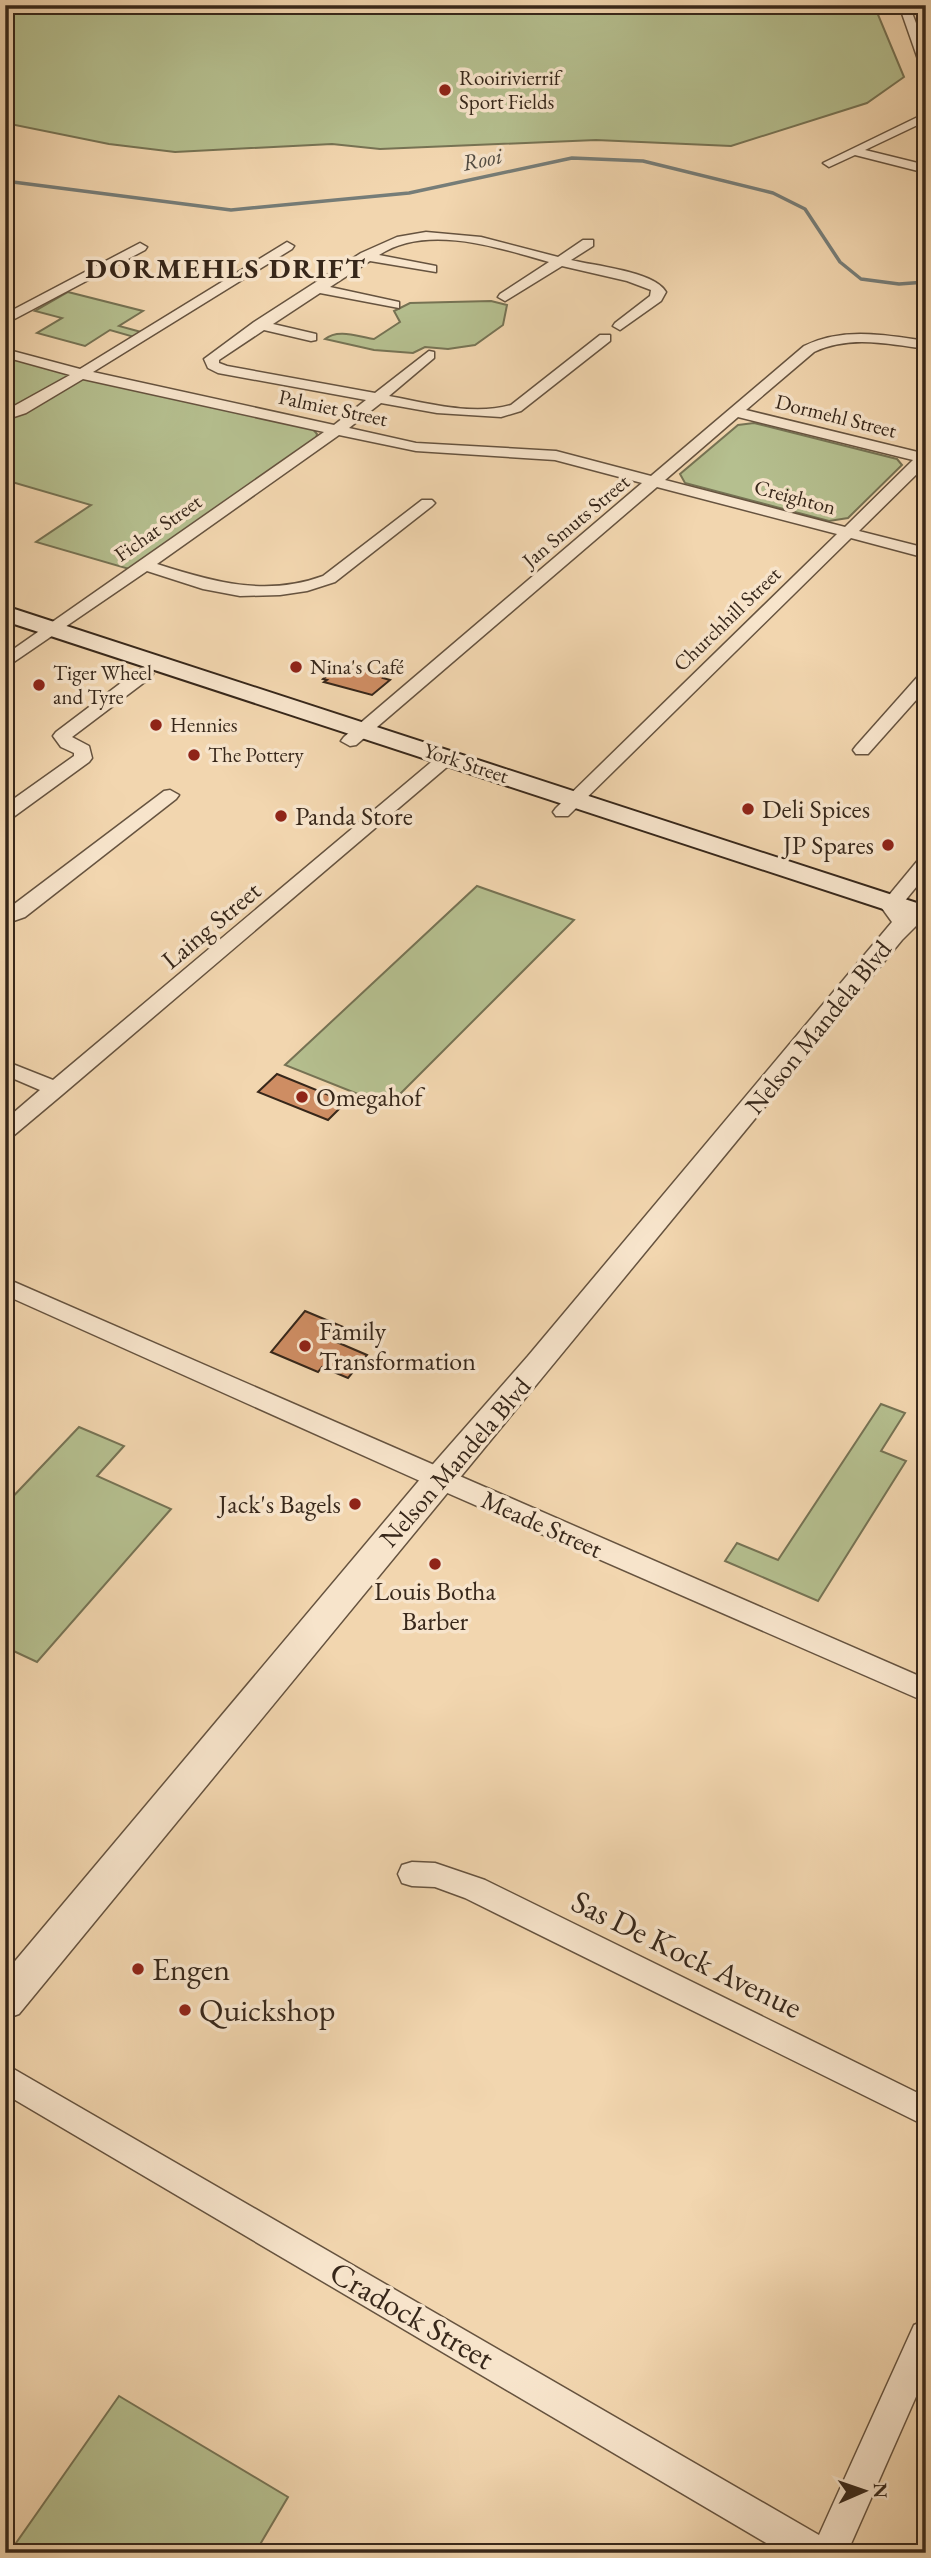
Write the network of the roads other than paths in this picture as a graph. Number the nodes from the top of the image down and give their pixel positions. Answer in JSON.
{"nodes":[{"id":1,"x":904,"y":5,"type":"edge"},
{"id":2,"x":913,"y":30,"type":"junction"},
{"id":3,"x":926,"y":32,"type":"edge"},
{"id":4,"x":926,"y":65,"type":"edge"},
{"id":5,"x":926,"y":116,"type":"edge"},
{"id":6,"x":903,"y":127,"type":"junction"},
{"id":7,"x":922,"y":132,"type":"dead end"},
{"id":8,"x":854,"y":151,"type":"junction"},
{"id":9,"x":829,"y":163,"type":"dead end"},
{"id":10,"x":926,"y":169,"type":"edge"},
{"id":11,"x":588,"y":243,"type":"dead end"},
{"id":12,"x":287,"y":246,"type":"dead end"},
{"id":13,"x":139,"y":247,"type":"dead end"},
{"id":14,"x":366,"y":257,"type":"junction"},
{"id":15,"x":560,"y":261,"type":"junction"},
{"id":16,"x":431,"y":269,"type":"dead end"},
{"id":17,"x":315,"y":288,"type":"junction"},
{"id":18,"x":505,"y":297,"type":"dead end"},
{"id":19,"x":394,"y":305,"type":"dead end"},
{"id":20,"x":5,"y":320,"type":"edge"},
{"id":21,"x":259,"y":325,"type":"junction"},
{"id":22,"x":620,"y":326,"type":"dead end"},
{"id":23,"x":311,"y":337,"type":"dead end"},
{"id":24,"x":605,"y":338,"type":"dead end"},
{"id":25,"x":831,"y":338,"type":"joint"},
{"id":26,"x":926,"y":345,"type":"edge"},
{"id":27,"x":5,"y":353,"type":"edge"},
{"id":28,"x":429,"y":355,"type":"dead end"},
{"id":29,"x":81,"y":374,"type":"junction"},
{"id":30,"x":381,"y":398,"type":"junction"},
{"id":31,"x":736,"y":412,"type":"junction"},
{"id":32,"x":5,"y":416,"type":"edge"},
{"id":33,"x":337,"y":429,"type":"junction"},
{"id":34,"x":924,"y":459,"type":"edge"},
{"id":35,"x":654,"y":482,"type":"junction"},
{"id":36,"x":426,"y":503,"type":"dead end"},
{"id":37,"x":848,"y":533,"type":"junction"},
{"id":38,"x":926,"y":553,"type":"edge"},
{"id":39,"x":145,"y":565,"type":"junction"},
{"id":40,"x":5,"y":613,"type":"edge"},
{"id":41,"x":5,"y":629,"type":"edge"},
{"id":42,"x":48,"y":635,"type":"junction"},
{"id":43,"x":5,"y":663,"type":"edge"},
{"id":44,"x":144,"y":674,"type":"junction"},
{"id":45,"x":926,"y":678,"type":"edge"},
{"id":46,"x":357,"y":736,"type":"junction"},
{"id":47,"x":862,"y":750,"type":"dead end"},
{"id":48,"x":441,"y":763,"type":"junction"},
{"id":49,"x":170,"y":795,"type":"dead end"},
{"id":50,"x":569,"y":805,"type":"junction"},
{"id":51,"x":5,"y":814,"type":"edge"},
{"id":52,"x":926,"y":863,"type":"edge"},
{"id":53,"x":5,"y":918,"type":"edge"},
{"id":54,"x":912,"y":918,"type":"edge"},
{"id":55,"x":5,"y":1067,"type":"edge"},
{"id":56,"x":56,"y":1089,"type":"junction"},
{"id":57,"x":5,"y":1131,"type":"edge"},
{"id":58,"x":5,"y":1286,"type":"edge"},
{"id":59,"x":438,"y":1479,"type":"junction"},
{"id":60,"x":926,"y":1691,"type":"edge"},
{"id":61,"x":412,"y":1874,"type":"dead end"},
{"id":62,"x":5,"y":2002,"type":"edge"},
{"id":63,"x":5,"y":2078,"type":"edge"},
{"id":64,"x":926,"y":2112,"type":"edge"},
{"id":65,"x":926,"y":2336,"type":"edge"},
{"id":66,"x":817,"y":2553,"type":"edge"},
{"id":67,"x":829,"y":2553,"type":"edge"}],
"edges":[{"from":1,"to":2,"type":"street"},
{"from":2,"to":3,"type":"street"},
{"from":2,"to":4,"type":"street"},
{"from":5,"to":6,"type":"street"},
{"from":6,"to":7,"type":"street"},
{"from":6,"to":8,"type":"street"},
{"from":8,"to":9,"type":"street"},
{"from":8,"to":10,"type":"street"},
{"from":11,"to":15,"type":"street"},
{"from":12,"to":29,"type":"street"},
{"from":13,"to":20,"type":"street"},
{"from":14,"to":15,"type":"street"},
{"from":14,"to":16,"type":"street"},
{"from":14,"to":17,"type":"street"},
{"from":15,"to":18,"type":"street"},
{"from":15,"to":22,"type":"street"},
{"from":17,"to":19,"type":"street"},
{"from":17,"to":21,"type":"street"},
{"from":21,"to":23,"type":"street"},
{"from":21,"to":30,"type":"street"},
{"from":24,"to":30,"type":"street"},
{"from":25,"to":26,"type":"street"},
{"from":25,"to":31,"type":"street","name":"Jan Smuts Street"},
{"from":27,"to":29,"type":"street","name":"Palmiet Street"},
{"from":28,"to":30,"type":"street","name":"Fichat Street"},
{"from":29,"to":32,"type":"street"},
{"from":29,"to":33,"type":"street","name":"Palmiet Street"},
{"from":30,"to":33,"type":"street","name":"Fichat Street"},
{"from":31,"to":34,"type":"street","name":"Dormehl Street"},
{"from":31,"to":35,"type":"street","name":"Jan Smuts Street"},
{"from":33,"to":35,"type":"street","name":"Palmiet Street"},
{"from":33,"to":39,"type":"street","name":"Fichat Street"},
{"from":34,"to":37,"type":"street","name":"Churchhill Street"},
{"from":35,"to":37,"type":"street","name":"Creighton"},
{"from":35,"to":46,"type":"street","name":"Jan Smuts Street"},
{"from":36,"to":39,"type":"street"},
{"from":37,"to":38,"type":"street","name":"Creighton"},
{"from":37,"to":50,"type":"street","name":"Churchhill Street"},
{"from":39,"to":42,"type":"street","name":"Fichat Street"},
{"from":40,"to":42,"type":"main road","name":"York Street"},
{"from":41,"to":42,"type":"main road","name":"York Street"},
{"from":42,"to":43,"type":"street","name":"Fichat Street"},
{"from":42,"to":44,"type":"main road","name":"York Street"},
{"from":42,"to":46,"type":"main road","name":"York Street"},
{"from":44,"to":46,"type":"main road","name":"York Street"},
{"from":44,"to":51,"type":"street"},
{"from":45,"to":47,"type":"street"},
{"from":46,"to":48,"type":"main road","name":"York Street"},
{"from":48,"to":50,"type":"main road","name":"York Street"},
{"from":48,"to":56,"type":"street","name":"Laing Street"},
{"from":49,"to":53,"type":"street"},
{"from":50,"to":54,"type":"main road","name":"York Street"},
{"from":52,"to":54,"type":"street"},
{"from":54,"to":59,"type":"street","name":"Nelson Mandela Blvd"},
{"from":55,"to":56,"type":"street"},
{"from":56,"to":57,"type":"street","name":"Laing Street"},
{"from":58,"to":59,"type":"street","name":"Meade Street"},
{"from":59,"to":60,"type":"street","name":"Meade Street"},
{"from":59,"to":62,"type":"street","name":"Nelson Mandela Blvd"},
{"from":61,"to":64,"type":"street","name":"Sas De Kock Avenue"},
{"from":63,"to":66,"type":"street","name":"Cradock Street"},
{"from":65,"to":67,"type":"street"}]}
